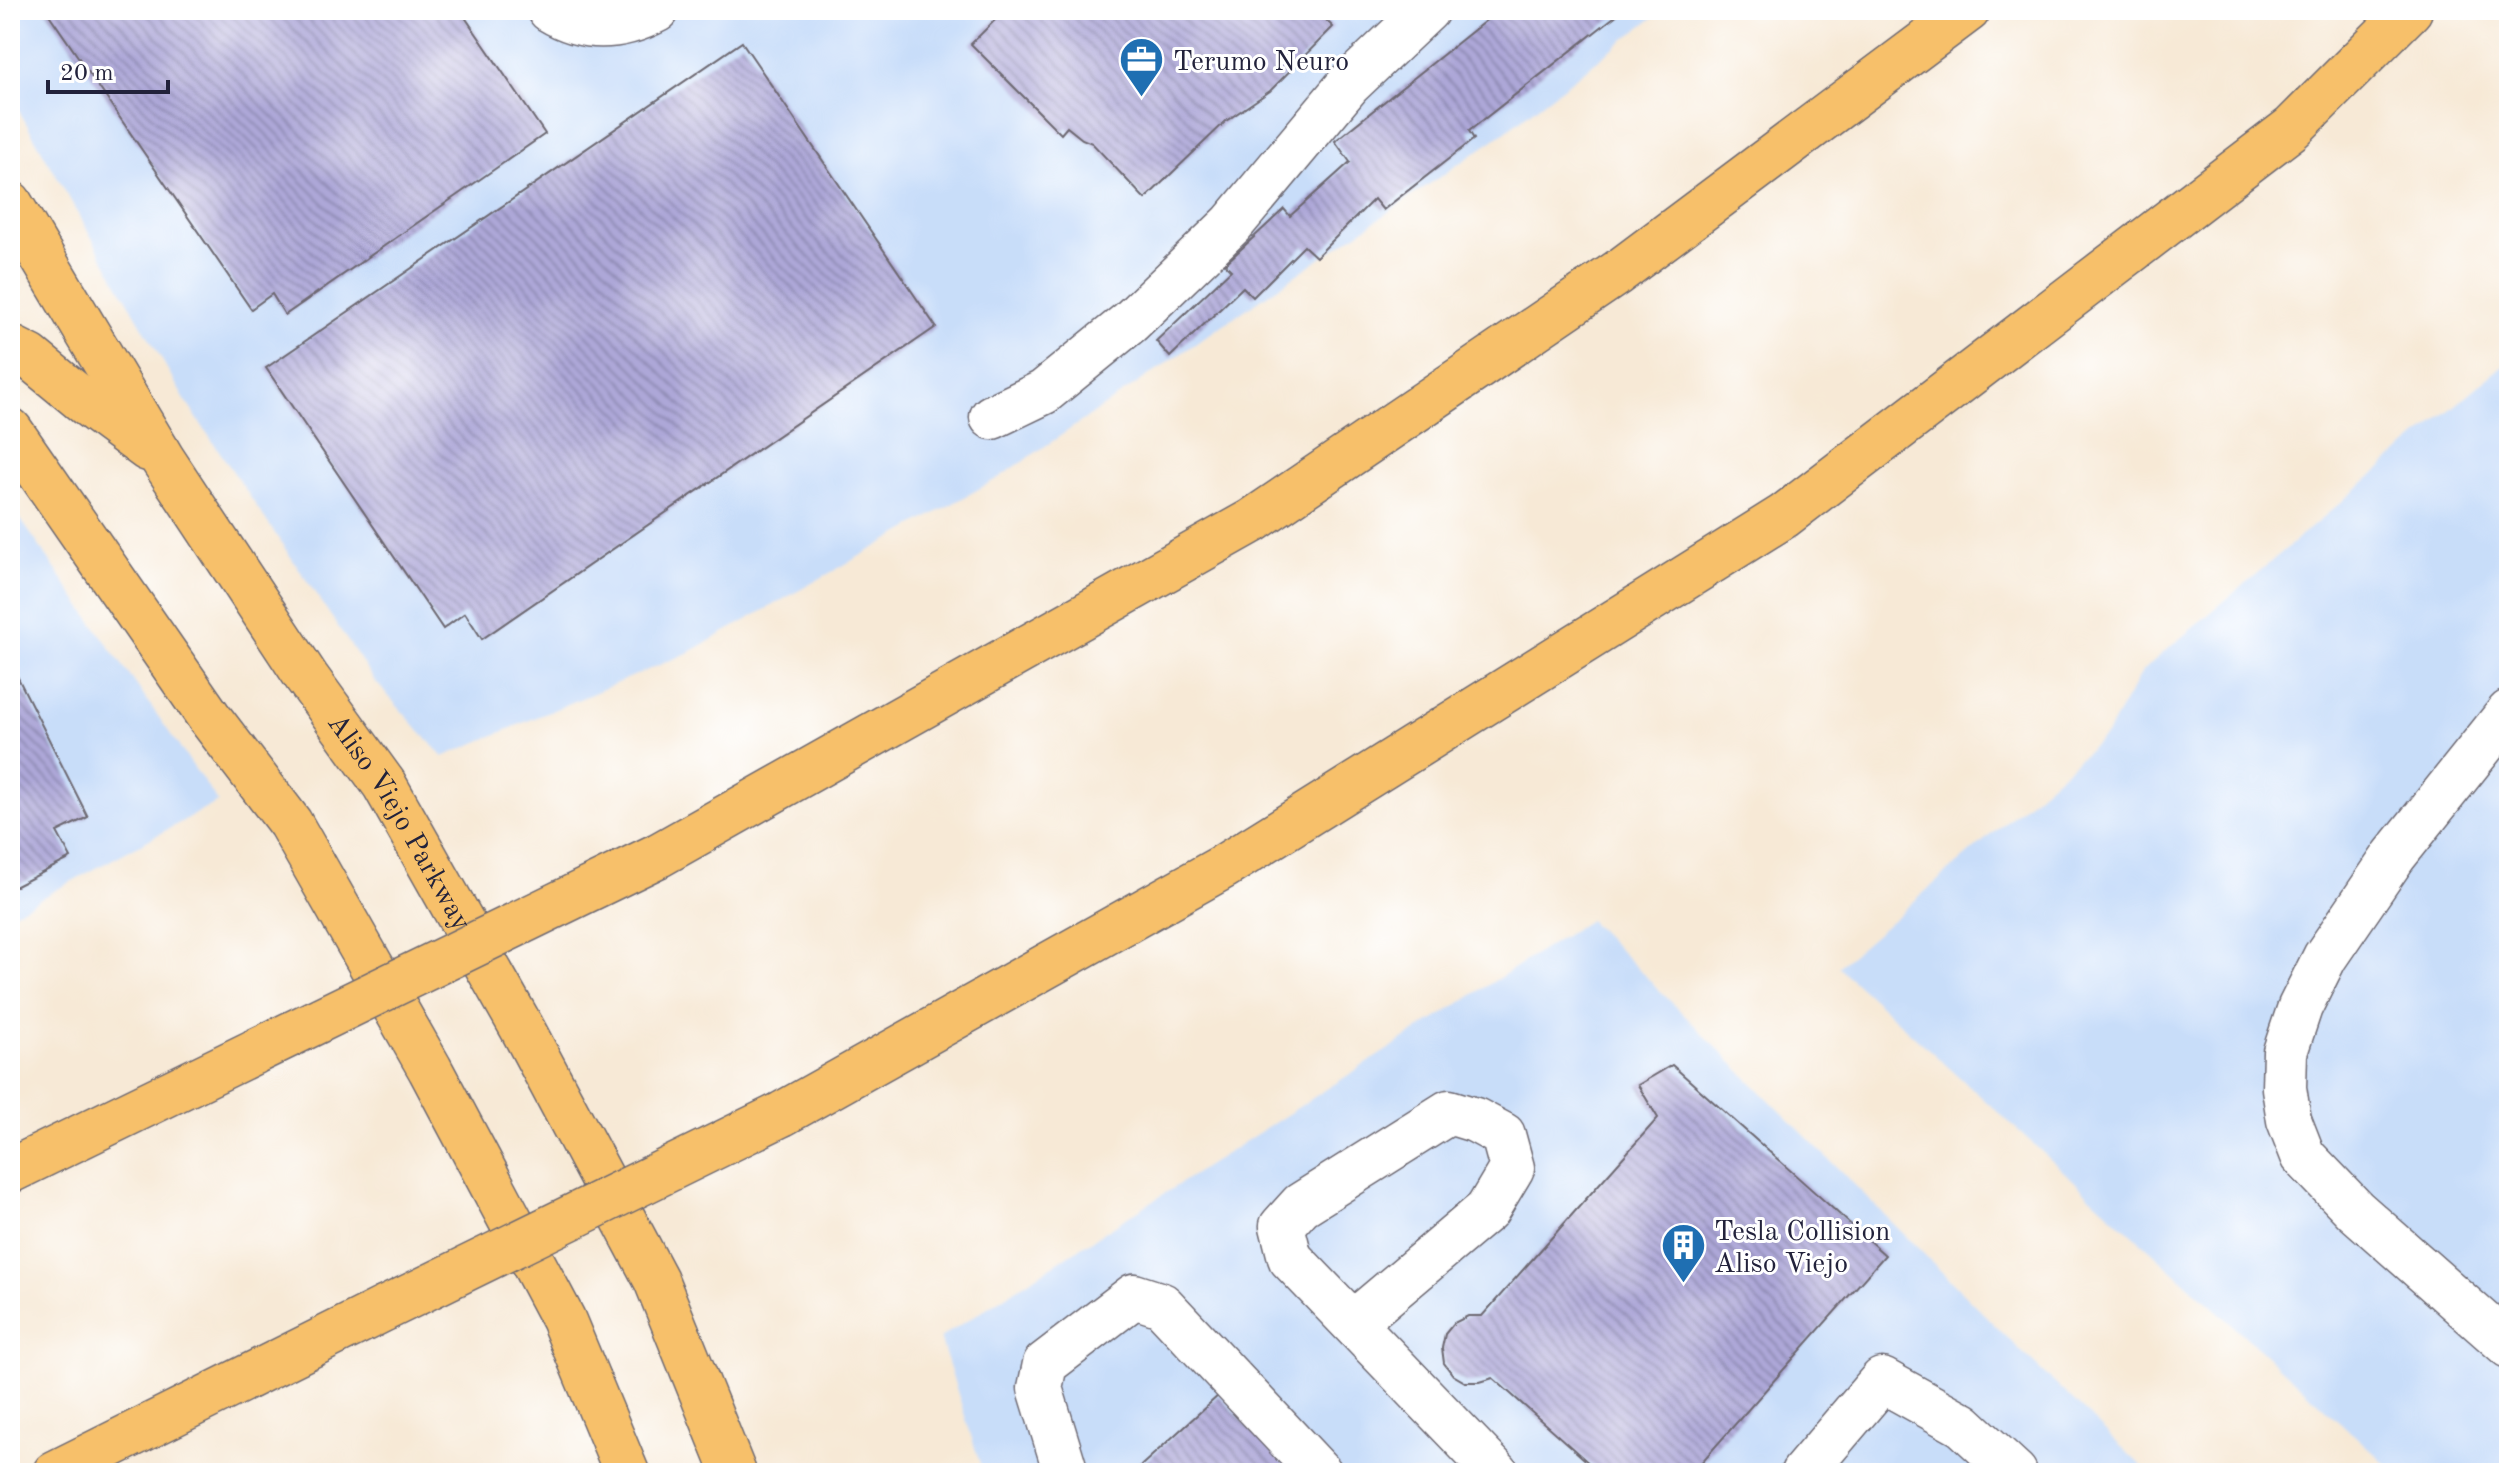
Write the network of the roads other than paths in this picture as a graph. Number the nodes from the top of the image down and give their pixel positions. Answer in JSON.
{"nodes":[{"id":1,"x":550,"y":10,"type":"edge"},
{"id":2,"x":657,"y":10,"type":"edge"},
{"id":3,"x":1427,"y":10,"type":"edge"},
{"id":4,"x":1968,"y":10,"type":"edge"},
{"id":5,"x":2410,"y":10,"type":"edge"},
{"id":6,"x":10,"y":203,"type":"edge"},
{"id":7,"x":10,"y":347,"type":"edge"},
{"id":8,"x":992,"y":417,"type":"dead end"},
{"id":9,"x":10,"y":430,"type":"edge"},
{"id":10,"x":163,"y":460,"type":"junction"},
{"id":11,"x":2509,"y":712,"type":"edge"},
{"id":12,"x":65,"y":1143,"type":"junction"},
{"id":13,"x":10,"y":1165,"type":"edge"},
{"id":14,"x":10,"y":1171,"type":"edge"},
{"id":15,"x":1353,"y":1323,"type":"junction"},
{"id":16,"x":2509,"y":1346,"type":"edge"},
{"id":17,"x":55,"y":1473,"type":"edge"},
{"id":18,"x":627,"y":1473,"type":"edge"},
{"id":19,"x":734,"y":1473,"type":"edge"},
{"id":20,"x":1066,"y":1473,"type":"edge"},
{"id":21,"x":1320,"y":1473,"type":"edge"},
{"id":22,"x":1497,"y":1473,"type":"edge"},
{"id":23,"x":1803,"y":1473,"type":"edge"},
{"id":24,"x":2015,"y":1473,"type":"edge"}],
"edges":[{"from":1,"to":2,"type":"street"},
{"from":3,"to":8,"type":"street"},
{"from":4,"to":12,"type":"main road","bridge":true},
{"from":5,"to":17,"type":"main road","bridge":true},
{"from":6,"to":10,"type":"main road","name":"Aliso Viejo Parkway"},
{"from":7,"to":10,"type":"main road"},
{"from":9,"to":18,"type":"main road"},
{"from":10,"to":19,"type":"main road","name":"Aliso Viejo Parkway"},
{"from":11,"to":16,"type":"street"},
{"from":12,"to":13,"type":"main road"},
{"from":12,"to":14,"type":"main road"},
{"from":15,"to":15,"type":"street"},
{"from":15,"to":22,"type":"street"},
{"from":20,"to":21,"type":"street"},
{"from":23,"to":24,"type":"street"}]}
